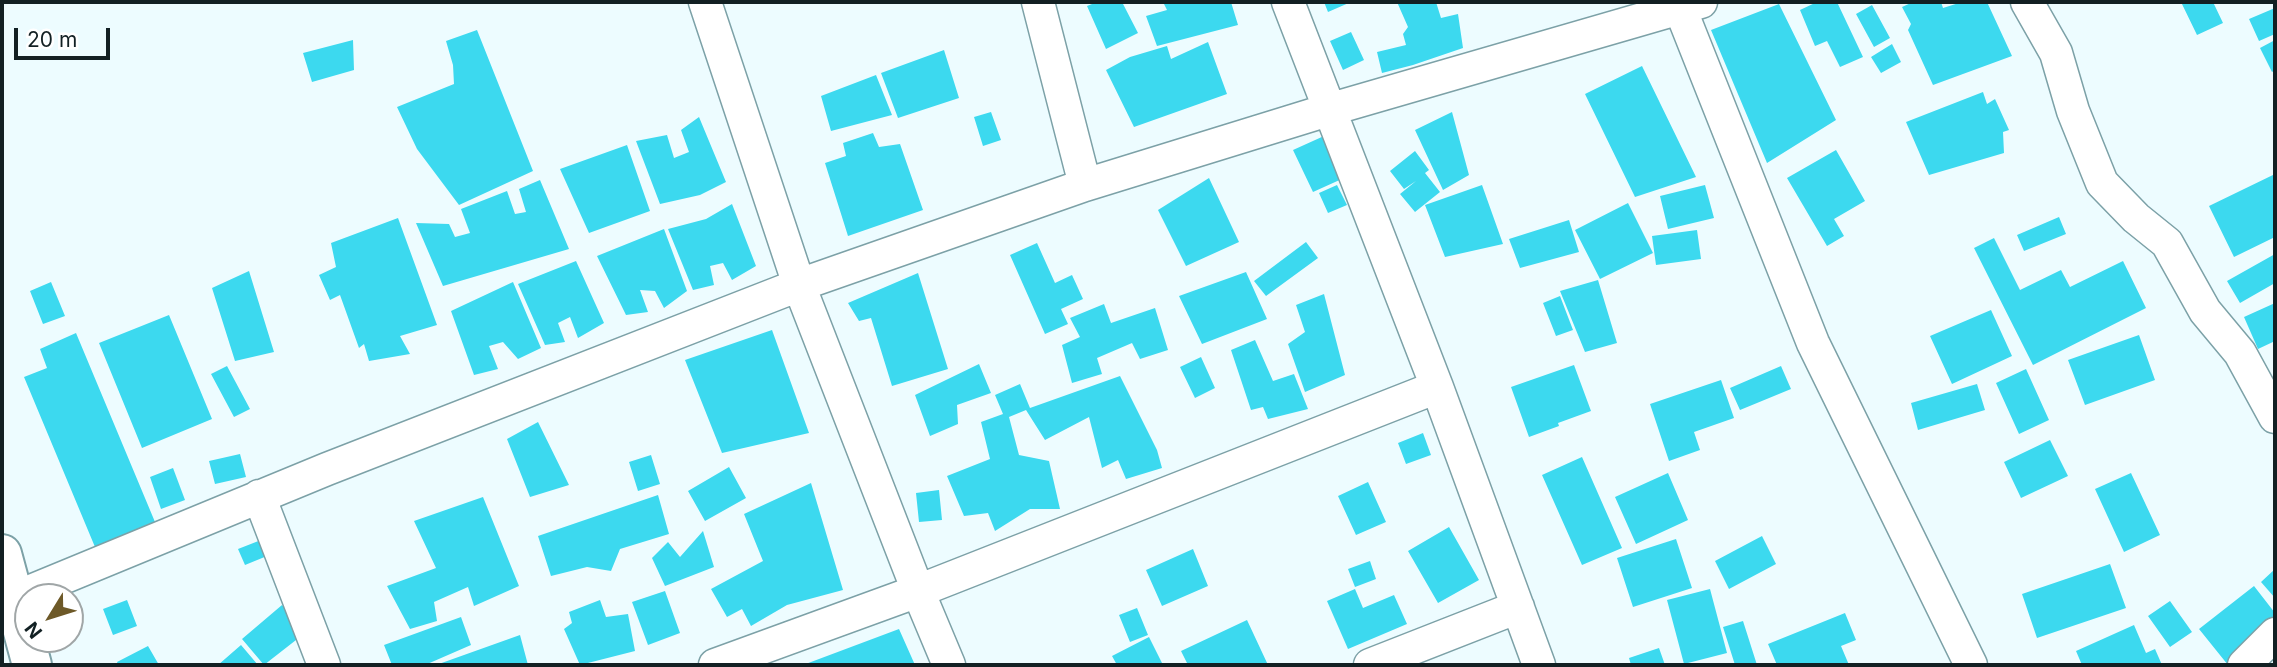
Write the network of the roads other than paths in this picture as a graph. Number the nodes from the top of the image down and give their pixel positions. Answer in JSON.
{"nodes":[{"id":1,"x":705,"y":2,"type":"edge"},
{"id":2,"x":1038,"y":2,"type":"edge"},
{"id":3,"x":1288,"y":2,"type":"edge"},
{"id":4,"x":2027,"y":2,"type":"edge"},
{"id":5,"x":1690,"y":5,"type":"edge"},
{"id":6,"x":1328,"y":110,"type":"junction"},
{"id":7,"x":1085,"y":185,"type":"junction"},
{"id":8,"x":799,"y":285,"type":"junction"},
{"id":9,"x":1437,"y":387,"type":"junction"},
{"id":10,"x":2275,"y":417,"type":"edge"},
{"id":11,"x":259,"y":496,"type":"junction"},
{"id":12,"x":2,"y":554,"type":"edge"},
{"id":13,"x":50,"y":583,"type":"edge"},
{"id":14,"x":918,"y":591,"type":"junction"},
{"id":15,"x":14,"y":598,"type":"edge"},
{"id":16,"x":1518,"y":607,"type":"junction"},
{"id":17,"x":2275,"y":634,"type":"edge"},
{"id":18,"x":324,"y":665,"type":"edge"},
{"id":19,"x":715,"y":665,"type":"edge"},
{"id":20,"x":949,"y":665,"type":"edge"},
{"id":21,"x":1370,"y":665,"type":"edge"},
{"id":22,"x":1539,"y":665,"type":"edge"},
{"id":23,"x":1971,"y":665,"type":"edge"},
{"id":24,"x":2244,"y":665,"type":"edge"}],
"edges":[{"from":1,"to":8,"type":"street"},
{"from":2,"to":7,"type":"street"},
{"from":3,"to":6,"type":"street"},
{"from":4,"to":10,"type":"street"},
{"from":5,"to":6,"type":"street"},
{"from":5,"to":23,"type":"street"},
{"from":6,"to":7,"type":"street"},
{"from":6,"to":9,"type":"street"},
{"from":7,"to":8,"type":"street"},
{"from":8,"to":11,"type":"street"},
{"from":8,"to":14,"type":"street"},
{"from":9,"to":14,"type":"street"},
{"from":9,"to":16,"type":"street"},
{"from":11,"to":13,"type":"street"},
{"from":11,"to":18,"type":"street"},
{"from":12,"to":15,"type":"main road"},
{"from":14,"to":19,"type":"street"},
{"from":14,"to":20,"type":"street"},
{"from":16,"to":21,"type":"street"},
{"from":16,"to":22,"type":"street"},
{"from":17,"to":24,"type":"street"}]}
